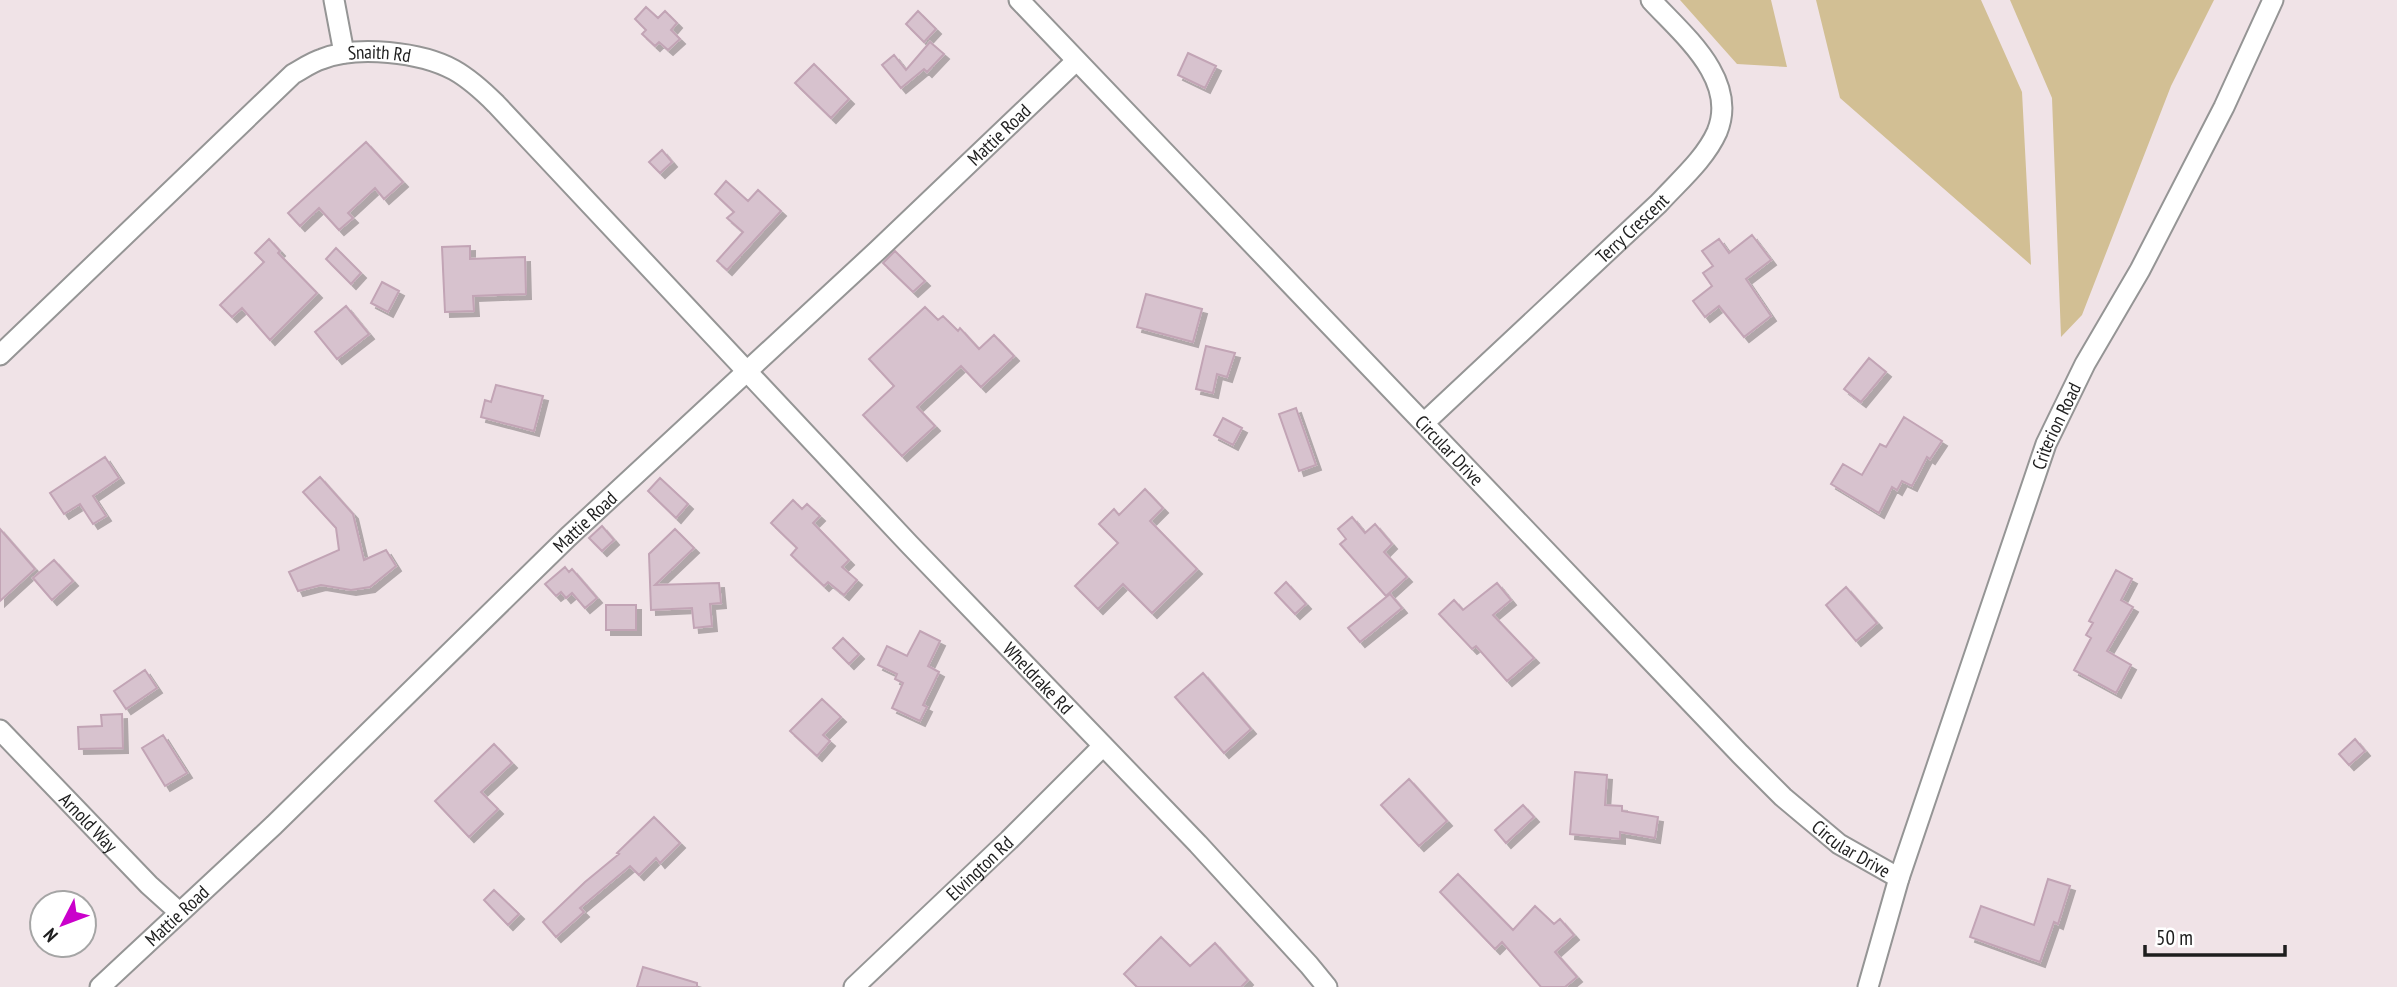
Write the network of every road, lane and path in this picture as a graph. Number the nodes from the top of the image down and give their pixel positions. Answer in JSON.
{"nodes":[{"id":1,"x":334,"y":0,"type":"edge"},
{"id":2,"x":1019,"y":0,"type":"edge"},
{"id":3,"x":1651,"y":0,"type":"edge"},
{"id":4,"x":2273,"y":0,"type":"edge"},
{"id":5,"x":344,"y":53,"type":"junction"},
{"id":6,"x":1076,"y":61,"type":"junction"},
{"id":7,"x":0,"y":355,"type":"edge"},
{"id":8,"x":747,"y":371,"type":"junction"},
{"id":9,"x":1424,"y":423,"type":"junction"},
{"id":10,"x":0,"y":730,"type":"edge"},
{"id":11,"x":1103,"y":746,"type":"junction"},
{"id":12,"x":1899,"y":878,"type":"junction"},
{"id":13,"x":179,"y":912,"type":"junction"},
{"id":14,"x":100,"y":987,"type":"edge"},
{"id":15,"x":854,"y":987,"type":"edge"},
{"id":16,"x":1326,"y":987,"type":"edge"},
{"id":17,"x":1868,"y":987,"type":"edge"}],
"edges":[{"from":1,"to":5,"type":"street"},
{"from":2,"to":6,"type":"street","name":"Circular Drive"},
{"from":3,"to":9,"type":"street","name":"Terry Crescent"},
{"from":4,"to":12,"type":"street","name":"Criterion Road"},
{"from":5,"to":7,"type":"street","name":"Snaith Rd"},
{"from":5,"to":8,"type":"street","name":"Snaith Rd"},
{"from":6,"to":8,"type":"street","name":"Mattie Road"},
{"from":6,"to":9,"type":"street","name":"Circular Drive"},
{"from":8,"to":11,"type":"street","name":"Wheldrake Rd"},
{"from":8,"to":13,"type":"street","name":"Mattie Road"},
{"from":9,"to":12,"type":"street","name":"Circular Drive"},
{"from":10,"to":13,"type":"street","name":"Arnold Way"},
{"from":11,"to":15,"type":"street","name":"Elvington Rd"},
{"from":11,"to":16,"type":"street","name":"Wheldrake Rd"},
{"from":12,"to":17,"type":"street","name":"Criterion Road"},
{"from":13,"to":14,"type":"street","name":"Mattie Road"}]}
